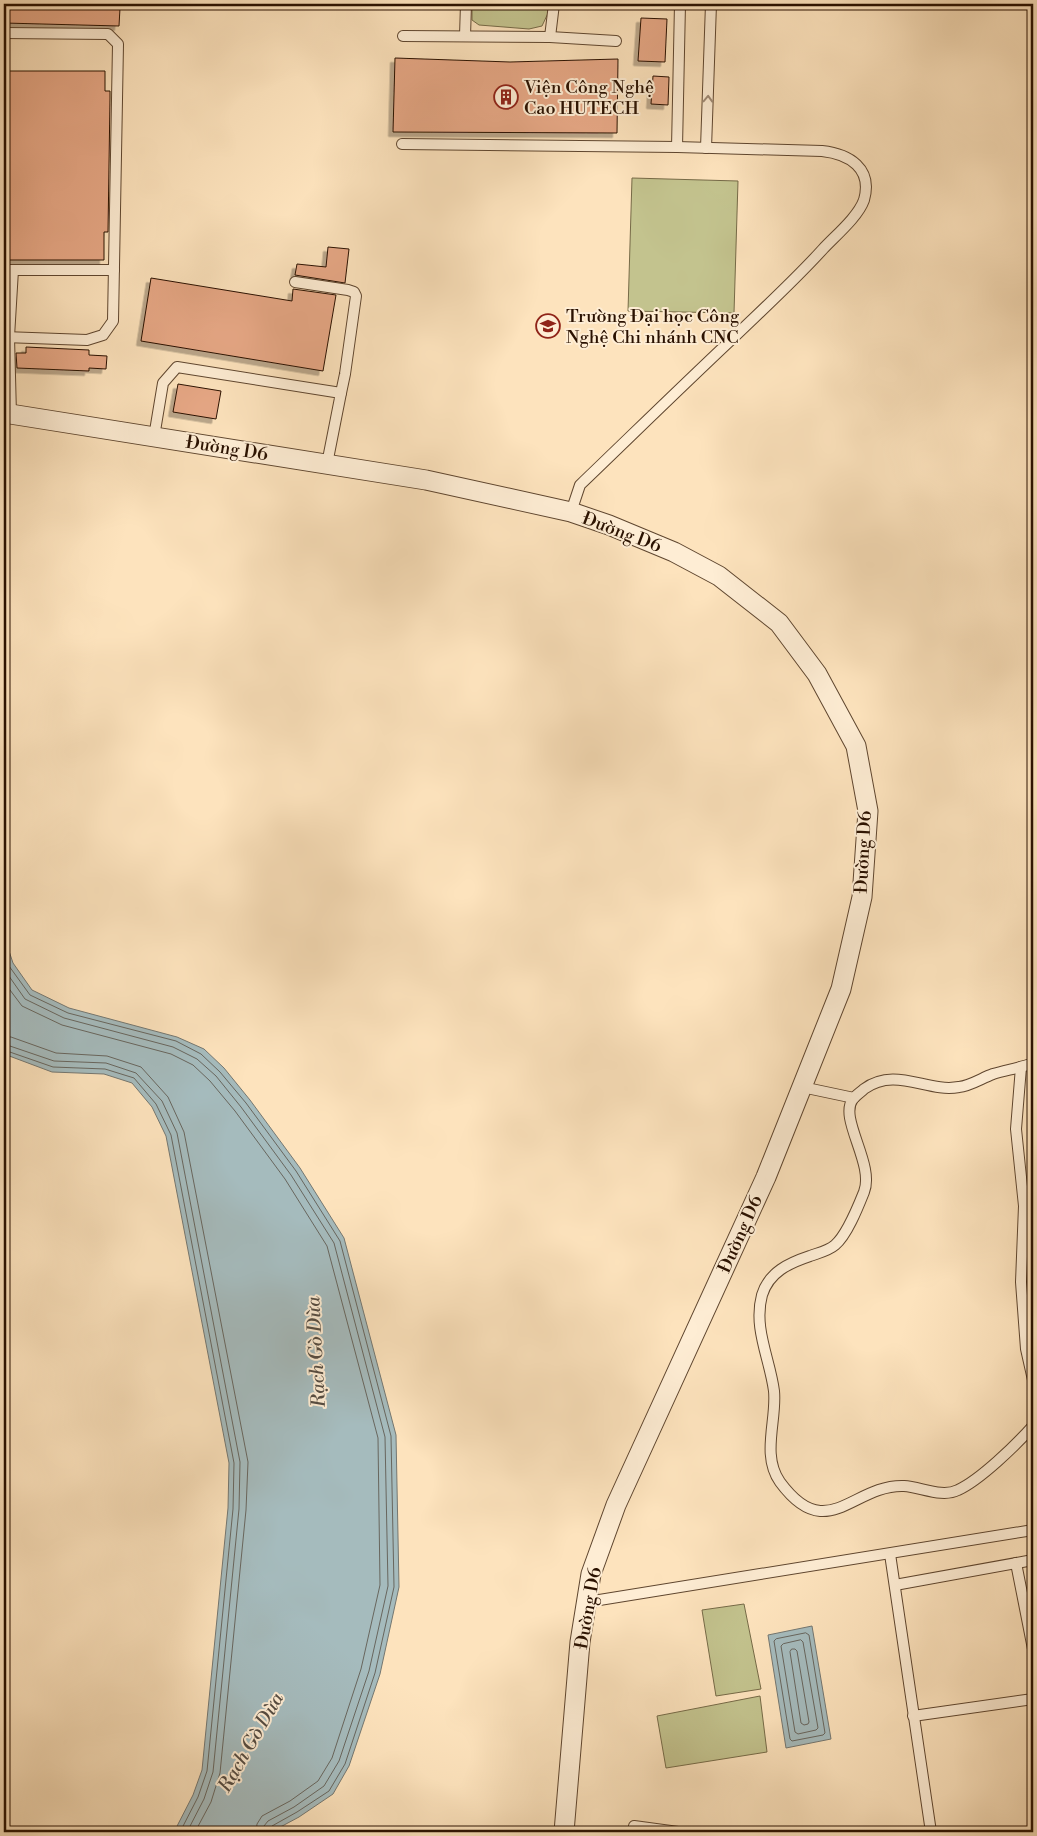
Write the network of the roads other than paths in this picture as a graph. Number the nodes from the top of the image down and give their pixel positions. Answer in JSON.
{"nodes":[{"id":1,"x":466,"y":4,"type":"edge"},
{"id":2,"x":554,"y":4,"type":"edge"},
{"id":3,"x":680,"y":4,"type":"edge"},
{"id":4,"x":711,"y":4,"type":"edge"},
{"id":5,"x":4,"y":33,"type":"edge"},
{"id":6,"x":402,"y":36,"type":"dead end"},
{"id":7,"x":465,"y":36,"type":"junction"},
{"id":8,"x":550,"y":37,"type":"junction"},
{"id":9,"x":616,"y":40,"type":"dead end"},
{"id":10,"x":402,"y":144,"type":"dead end"},
{"id":11,"x":677,"y":147,"type":"junction"},
{"id":12,"x":706,"y":148,"type":"junction"},
{"id":13,"x":8,"y":270,"type":"edge"},
{"id":14,"x":114,"y":270,"type":"junction"},
{"id":15,"x":295,"y":282,"type":"dead end"},
{"id":16,"x":7,"y":337,"type":"edge"},
{"id":17,"x":341,"y":393,"type":"junction"},
{"id":18,"x":7,"y":414,"type":"edge"},
{"id":19,"x":154,"y":437,"type":"junction"},
{"id":20,"x":327,"y":464,"type":"junction"},
{"id":21,"x":571,"y":512,"type":"junction"},
{"id":22,"x":1033,"y":1063,"type":"edge"},
{"id":23,"x":1021,"y":1067,"type":"junction"},
{"id":24,"x":802,"y":1087,"type":"junction"},
{"id":25,"x":854,"y":1098,"type":"junction"},
{"id":26,"x":1029,"y":1204,"type":"edge"},
{"id":27,"x":1033,"y":1380,"type":"edge"},
{"id":28,"x":1033,"y":1426,"type":"edge"},
{"id":29,"x":1033,"y":1530,"type":"edge"},
{"id":30,"x":890,"y":1554,"type":"junction"},
{"id":31,"x":1033,"y":1560,"type":"edge"},
{"id":32,"x":1016,"y":1563,"type":"junction"},
{"id":33,"x":895,"y":1586,"type":"junction"},
{"id":34,"x":587,"y":1602,"type":"junction"},
{"id":35,"x":1033,"y":1648,"type":"edge"},
{"id":36,"x":1033,"y":1699,"type":"edge"},
{"id":37,"x":913,"y":1716,"type":"junction"},
{"id":38,"x":634,"y":1826,"type":"dead end"},
{"id":39,"x":564,"y":1832,"type":"edge"},
{"id":40,"x":678,"y":1832,"type":"edge"},
{"id":41,"x":931,"y":1832,"type":"edge"}],
"edges":[{"from":1,"to":7,"type":"lane"},
{"from":2,"to":8,"type":"lane"},
{"from":3,"to":11,"type":"lane"},
{"from":12,"to":4,"type":"lane","one_way":true},
{"from":5,"to":14,"type":"lane"},
{"from":6,"to":7,"type":"lane"},
{"from":7,"to":8,"type":"lane"},
{"from":8,"to":9,"type":"lane"},
{"from":10,"to":11,"type":"lane"},
{"from":11,"to":12,"type":"lane"},
{"from":12,"to":21,"type":"lane"},
{"from":13,"to":14,"type":"lane"},
{"from":13,"to":16,"type":"lane"},
{"from":14,"to":16,"type":"lane"},
{"from":15,"to":17,"type":"lane"},
{"from":16,"to":18,"type":"lane"},
{"from":17,"to":19,"type":"lane"},
{"from":17,"to":20,"type":"lane"},
{"from":18,"to":19,"type":"street","name":"Đường D6"},
{"from":19,"to":20,"type":"street","name":"Đường D6"},
{"from":20,"to":21,"type":"street","name":"Đường D6"},
{"from":21,"to":24,"type":"street","name":"Đường D6"},
{"from":22,"to":23,"type":"lane"},
{"from":23,"to":25,"type":"lane"},
{"from":23,"to":26,"type":"lane"},
{"from":24,"to":25,"type":"lane"},
{"from":24,"to":34,"type":"street","name":"Đường D6"},
{"from":25,"to":28,"type":"lane"},
{"from":26,"to":27,"type":"lane"},
{"from":29,"to":30,"type":"lane"},
{"from":30,"to":33,"type":"lane"},
{"from":30,"to":34,"type":"lane"},
{"from":31,"to":32,"type":"lane"},
{"from":32,"to":33,"type":"lane"},
{"from":32,"to":35,"type":"lane"},
{"from":33,"to":37,"type":"lane"},
{"from":34,"to":39,"type":"street","name":"Đường D6"},
{"from":36,"to":37,"type":"lane"},
{"from":37,"to":41,"type":"lane"},
{"from":38,"to":40,"type":"lane"}]}
